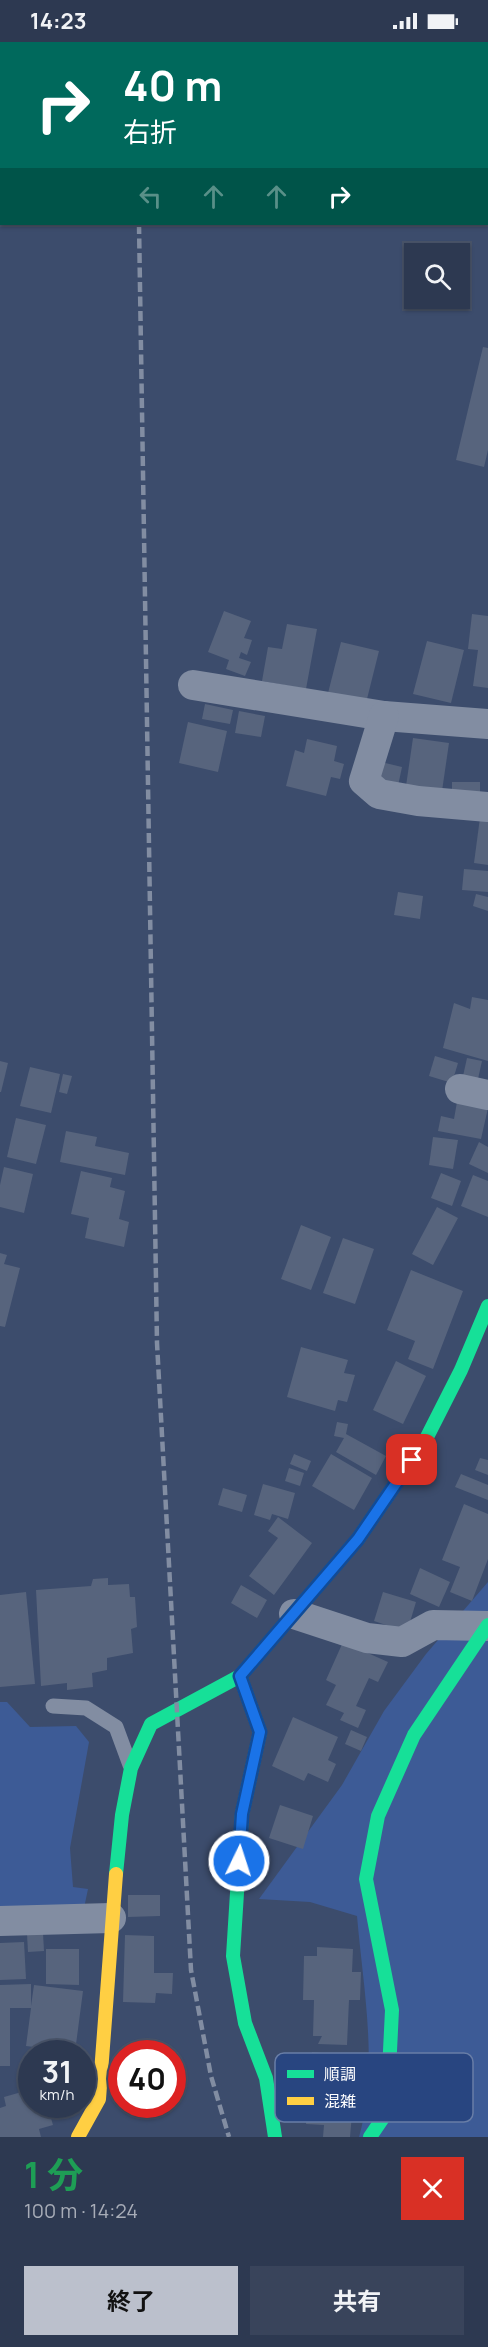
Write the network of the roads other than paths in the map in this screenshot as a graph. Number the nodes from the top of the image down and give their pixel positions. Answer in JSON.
{"nodes":[{"id":1,"x":193,"y":685,"type":"dead end"},
{"id":2,"x":384,"y":716,"type":"junction"},
{"id":3,"x":488,"y":724,"type":"edge"},
{"id":4,"x":488,"y":807,"type":"edge"},
{"id":5,"x":488,"y":1306,"type":"edge"},
{"id":6,"x":294,"y":1614,"type":"junction"},
{"id":7,"x":488,"y":1626,"type":"edge"},
{"id":8,"x":240,"y":1676,"type":"junction"},
{"id":9,"x":53,"y":1706,"type":"dead end"},
{"id":10,"x":131,"y":1768,"type":"junction"},
{"id":11,"x":111,"y":1917,"type":"junction"},
{"id":12,"x":0,"y":1921,"type":"edge"},
{"id":13,"x":390,"y":2053,"type":"edge"},
{"id":14,"x":380,"y":2122,"type":"edge"},
{"id":15,"x":78,"y":2137,"type":"edge"},
{"id":16,"x":275,"y":2137,"type":"edge"},
{"id":17,"x":370,"y":2137,"type":"edge"}],
"edges":[{"from":1,"to":2,"type":"street"},
{"from":2,"to":3,"type":"street"},
{"from":2,"to":4,"type":"street"},
{"from":5,"to":6,"type":"street"},
{"from":6,"to":7,"type":"street"},
{"from":6,"to":8,"type":"street"},
{"from":7,"to":13,"type":"street"},
{"from":8,"to":10,"type":"street"},
{"from":8,"to":16,"type":"street"},
{"from":9,"to":10,"type":"lane"},
{"from":10,"to":11,"type":"street"},
{"from":11,"to":12,"type":"street"},
{"from":11,"to":15,"type":"street"},
{"from":14,"to":17,"type":"street"}]}
